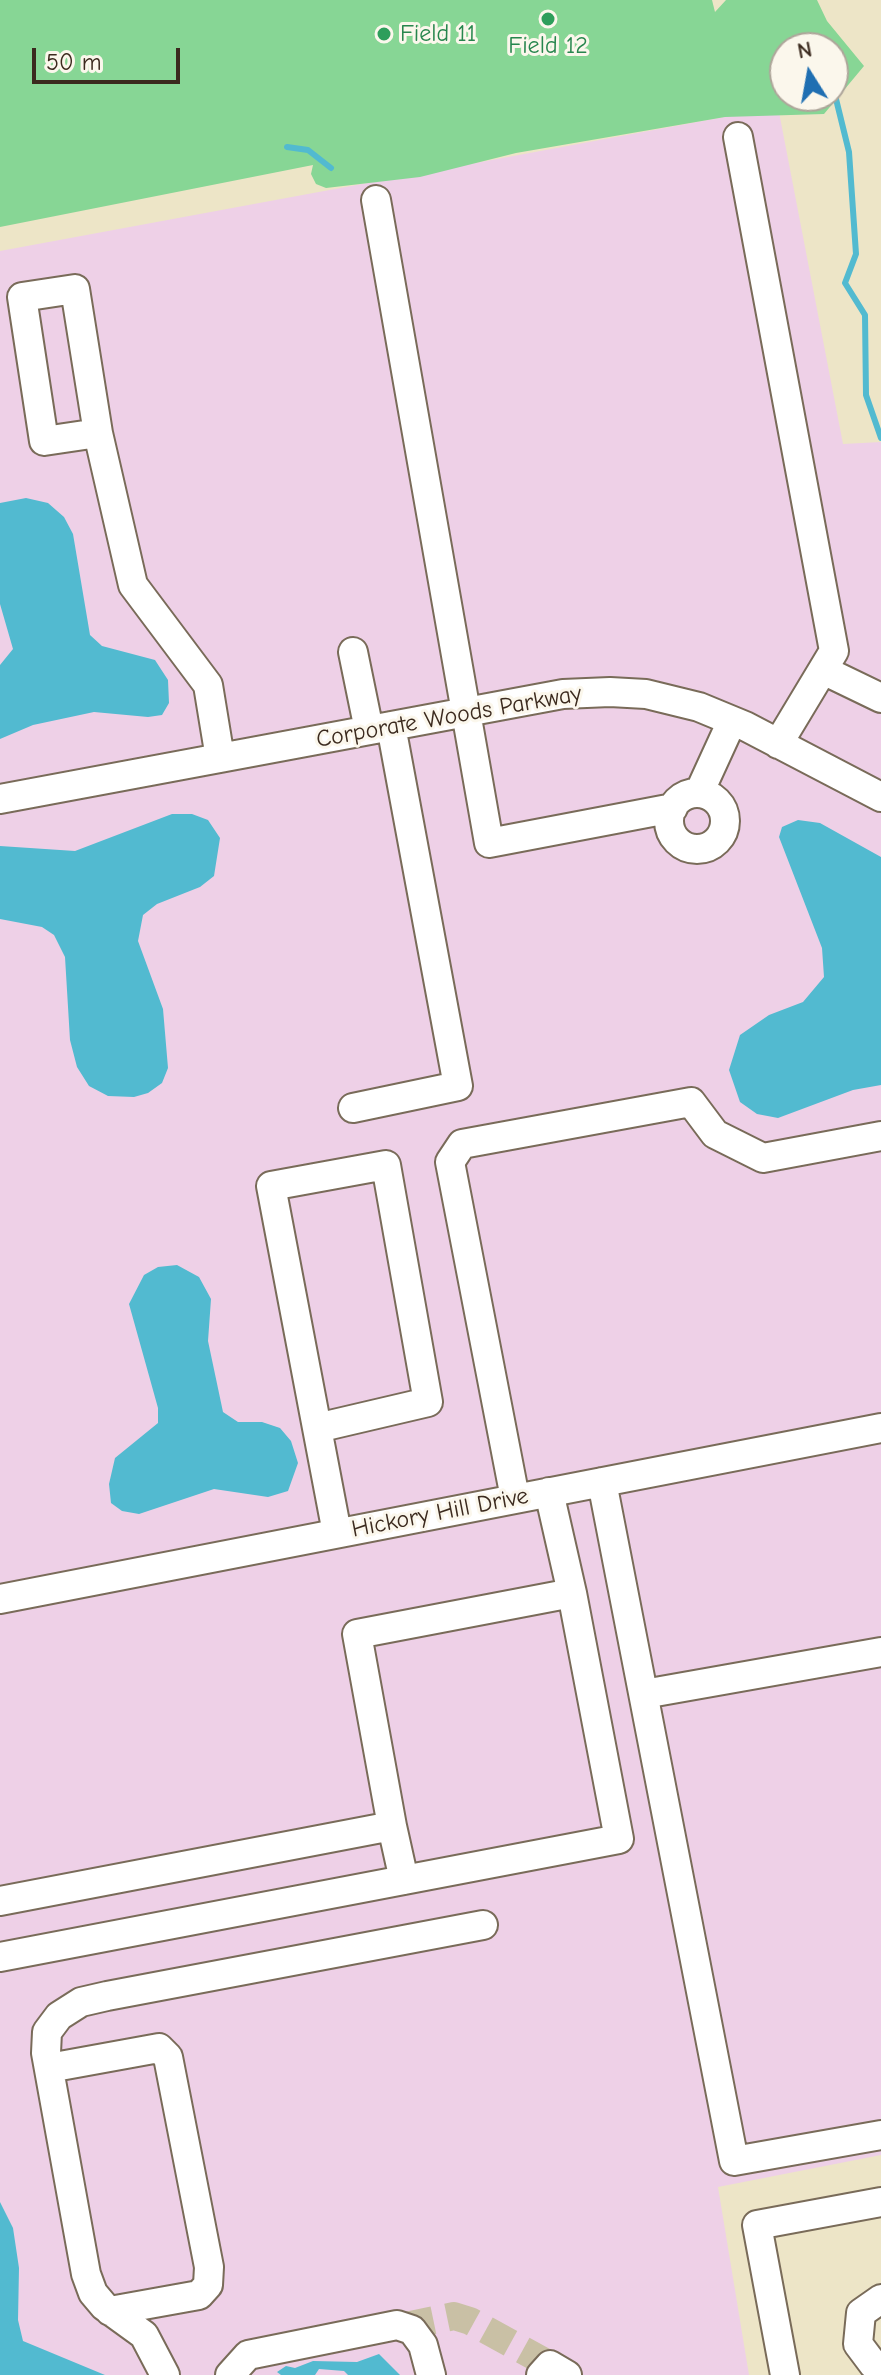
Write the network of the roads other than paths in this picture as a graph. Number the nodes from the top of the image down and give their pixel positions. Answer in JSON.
{"nodes":[{"id":1,"x":738,"y":137,"type":"dead end"},
{"id":2,"x":376,"y":200,"type":"dead end"},
{"id":3,"x":98,"y":433,"type":"junction"},
{"id":4,"x":353,"y":652,"type":"dead end"},
{"id":5,"x":823,"y":670,"type":"junction"},
{"id":6,"x":881,"y":698,"type":"edge"},
{"id":7,"x":464,"y":712,"type":"junction"},
{"id":8,"x":732,"y":721,"type":"junction"},
{"id":9,"x":380,"y":728,"type":"junction"},
{"id":10,"x":778,"y":744,"type":"junction"},
{"id":11,"x":220,"y":758,"type":"junction"},
{"id":12,"x":699,"y":793,"type":"junction"},
{"id":13,"x":881,"y":797,"type":"edge"},
{"id":14,"x":0,"y":799,"type":"edge"},
{"id":15,"x":673,"y":808,"type":"junction"},
{"id":16,"x":353,"y":1108,"type":"dead end"},
{"id":17,"x":881,"y":1136,"type":"edge"},
{"id":18,"x":317,"y":1428,"type":"junction"},
{"id":19,"x":881,"y":1428,"type":"edge"},
{"id":20,"x":602,"y":1482,"type":"junction"},
{"id":21,"x":549,"y":1492,"type":"junction"},
{"id":22,"x":515,"y":1498,"type":"junction"},
{"id":23,"x":337,"y":1533,"type":"junction"},
{"id":24,"x":572,"y":1593,"type":"junction"},
{"id":25,"x":0,"y":1599,"type":"edge"},
{"id":26,"x":881,"y":1652,"type":"edge"},
{"id":27,"x":644,"y":1694,"type":"junction"},
{"id":28,"x":392,"y":1826,"type":"junction"},
{"id":29,"x":404,"y":1880,"type":"junction"},
{"id":30,"x":0,"y":1901,"type":"edge"},
{"id":31,"x":483,"y":1925,"type":"dead end"},
{"id":32,"x":0,"y":1957,"type":"edge"},
{"id":33,"x":49,"y":2068,"type":"junction"},
{"id":34,"x":881,"y":2135,"type":"edge"},
{"id":35,"x":881,"y":2202,"type":"edge"},
{"id":36,"x":881,"y":2299,"type":"edge"},
{"id":37,"x":110,"y":2311,"type":"junction"},
{"id":38,"x":881,"y":2366,"type":"edge"},
{"id":39,"x":165,"y":2375,"type":"edge"},
{"id":40,"x":230,"y":2375,"type":"edge"},
{"id":41,"x":431,"y":2375,"type":"edge"},
{"id":42,"x":541,"y":2375,"type":"tunnel mouth"},
{"id":43,"x":567,"y":2375,"type":"edge"},
{"id":44,"x":785,"y":2375,"type":"edge"}],
"edges":[{"from":1,"to":5,"type":"street"},
{"from":2,"to":7,"type":"street"},
{"from":3,"to":3,"type":"street"},
{"from":3,"to":11,"type":"street"},
{"from":4,"to":9,"type":"street"},
{"from":5,"to":6,"type":"street"},
{"from":5,"to":10,"type":"street"},
{"from":7,"to":8,"type":"street","name":"Corporate Woods Parkway"},
{"from":7,"to":9,"type":"street","name":"Corporate Woods Parkway"},
{"from":7,"to":15,"type":"street"},
{"from":8,"to":10,"type":"street","name":"Corporate Woods Parkway"},
{"from":8,"to":12,"type":"street"},
{"from":9,"to":11,"type":"street","name":"Corporate Woods Parkway"},
{"from":9,"to":16,"type":"street"},
{"from":10,"to":13,"type":"street","name":"Corporate Woods Parkway"},
{"from":11,"to":14,"type":"street","name":"Corporate Woods Parkway"},
{"from":12,"to":15,"type":"street"},
{"from":12,"to":15,"type":"street"},
{"from":17,"to":22,"type":"street"},
{"from":18,"to":18,"type":"street"},
{"from":18,"to":23,"type":"street"},
{"from":19,"to":20,"type":"street","name":"Hickory Hill Drive"},
{"from":20,"to":21,"type":"street","name":"Hickory Hill Drive"},
{"from":20,"to":27,"type":"street"},
{"from":21,"to":22,"type":"street","name":"Hickory Hill Drive"},
{"from":21,"to":24,"type":"street"},
{"from":22,"to":23,"type":"street","name":"Hickory Hill Drive"},
{"from":23,"to":25,"type":"street","name":"Hickory Hill Drive"},
{"from":24,"to":28,"type":"street"},
{"from":24,"to":29,"type":"street"},
{"from":26,"to":27,"type":"street"},
{"from":27,"to":34,"type":"street"},
{"from":28,"to":29,"type":"street"},
{"from":28,"to":30,"type":"street"},
{"from":29,"to":32,"type":"street"},
{"from":31,"to":33,"type":"street"},
{"from":33,"to":37,"type":"street"},
{"from":33,"to":37,"type":"street"},
{"from":35,"to":44,"type":"street"},
{"from":36,"to":38,"type":"street"},
{"from":37,"to":39,"type":"street"},
{"from":40,"to":41,"type":"street"},
{"from":42,"to":43,"type":"street"}]}
